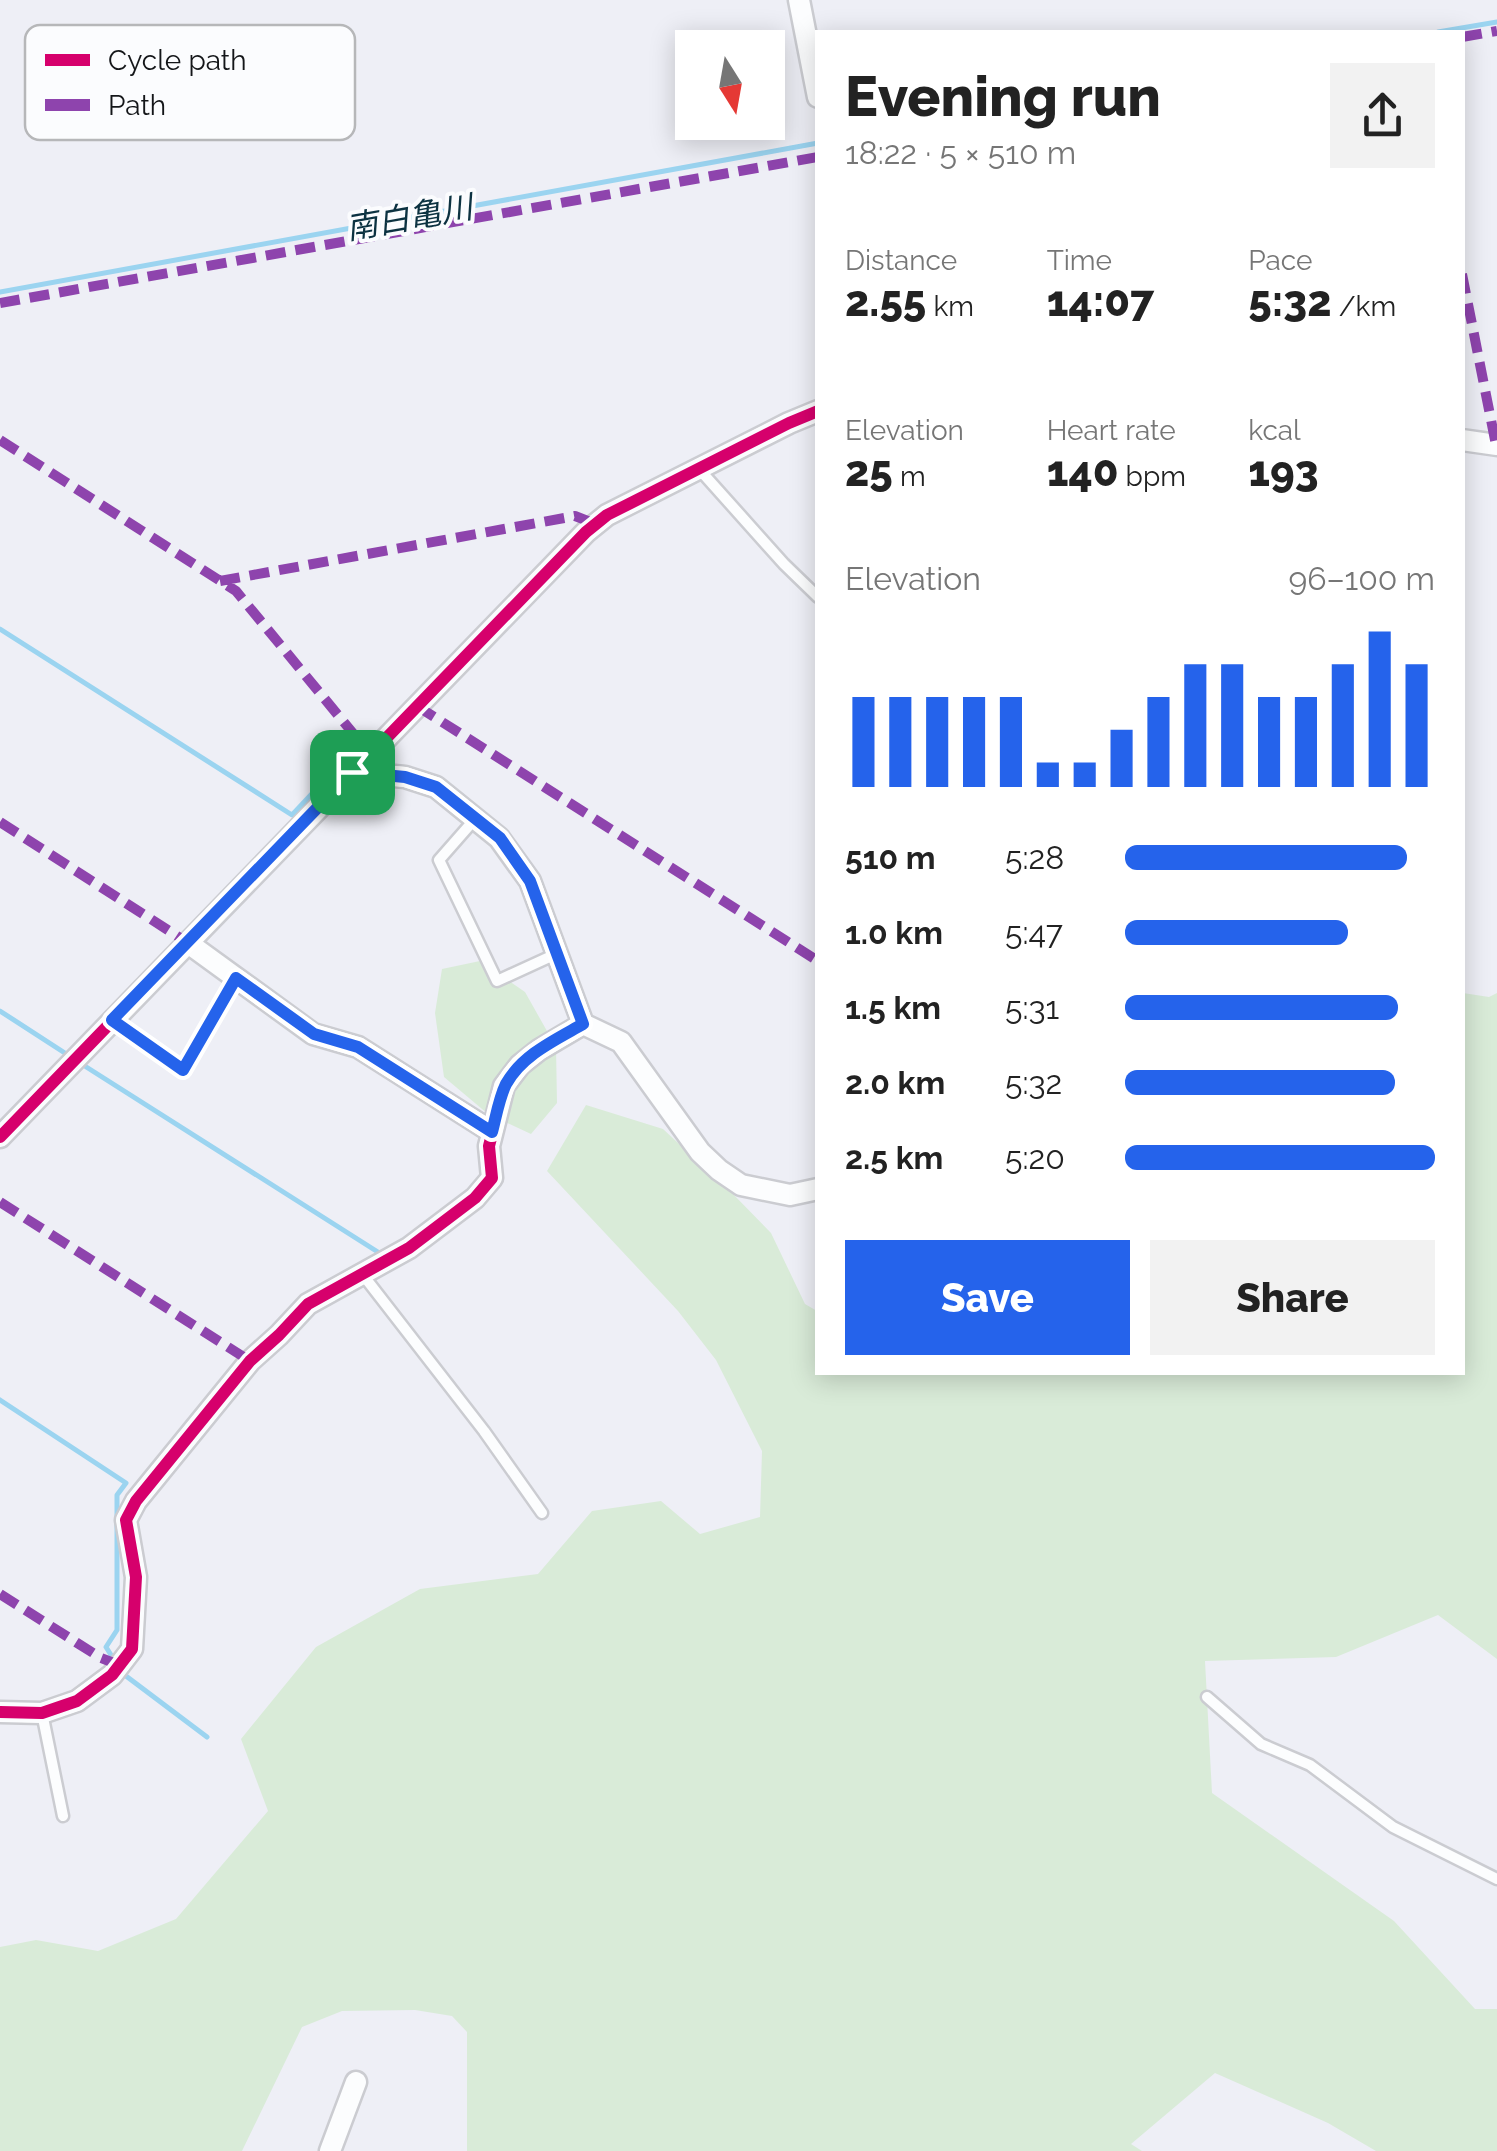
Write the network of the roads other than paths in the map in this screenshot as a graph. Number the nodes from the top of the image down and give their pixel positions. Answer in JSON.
{"nodes":[{"id":1,"x":799,"y":0,"type":"edge"},
{"id":2,"x":815,"y":83,"type":"edge"},
{"id":3,"x":815,"y":412,"type":"edge"},
{"id":4,"x":1465,"y":440,"type":"edge"},
{"id":5,"x":1497,"y":445,"type":"edge"},
{"id":6,"x":698,"y":468,"type":"junction"},
{"id":7,"x":815,"y":594,"type":"edge"},
{"id":8,"x":352,"y":772,"type":"junction"},
{"id":9,"x":476,"y":818,"type":"junction"},
{"id":10,"x":188,"y":943,"type":"junction"},
{"id":11,"x":556,"y":954,"type":"junction"},
{"id":12,"x":236,"y":978,"type":"junction"},
{"id":13,"x":112,"y":1020,"type":"junction"},
{"id":14,"x":583,"y":1024,"type":"junction"},
{"id":15,"x":492,"y":1132,"type":"junction"},
{"id":16,"x":0,"y":1137,"type":"edge"},
{"id":17,"x":815,"y":1190,"type":"edge"},
{"id":18,"x":363,"y":1275,"type":"junction"},
{"id":19,"x":542,"y":1514,"type":"dead end"},
{"id":20,"x":1207,"y":1698,"type":"dead end"},
{"id":21,"x":0,"y":1712,"type":"edge"},
{"id":22,"x":42,"y":1713,"type":"junction"},
{"id":23,"x":63,"y":1816,"type":"dead end"},
{"id":24,"x":1497,"y":1879,"type":"edge"},
{"id":25,"x":356,"y":2082,"type":"dead end"},
{"id":26,"x":330,"y":2151,"type":"edge"}],
"edges":[{"from":1,"to":2,"type":"street"},
{"from":3,"to":6,"type":"street"},
{"from":4,"to":5,"type":"street"},
{"from":6,"to":7,"type":"lane"},
{"from":6,"to":8,"type":"street"},
{"from":8,"to":9,"type":"street"},
{"from":8,"to":10,"type":"street"},
{"from":9,"to":11,"type":"street"},
{"from":9,"to":11,"type":"lane"},
{"from":10,"to":12,"type":"street"},
{"from":10,"to":13,"type":"street"},
{"from":11,"to":14,"type":"street"},
{"from":12,"to":13,"type":"lane"},
{"from":12,"to":15,"type":"street"},
{"from":13,"to":16,"type":"street"},
{"from":14,"to":15,"type":"street"},
{"from":14,"to":17,"type":"street"},
{"from":15,"to":18,"type":"street"},
{"from":18,"to":19,"type":"lane"},
{"from":18,"to":22,"type":"street"},
{"from":20,"to":24,"type":"lane"},
{"from":21,"to":22,"type":"street"},
{"from":22,"to":23,"type":"lane"},
{"from":25,"to":26,"type":"street"}]}
